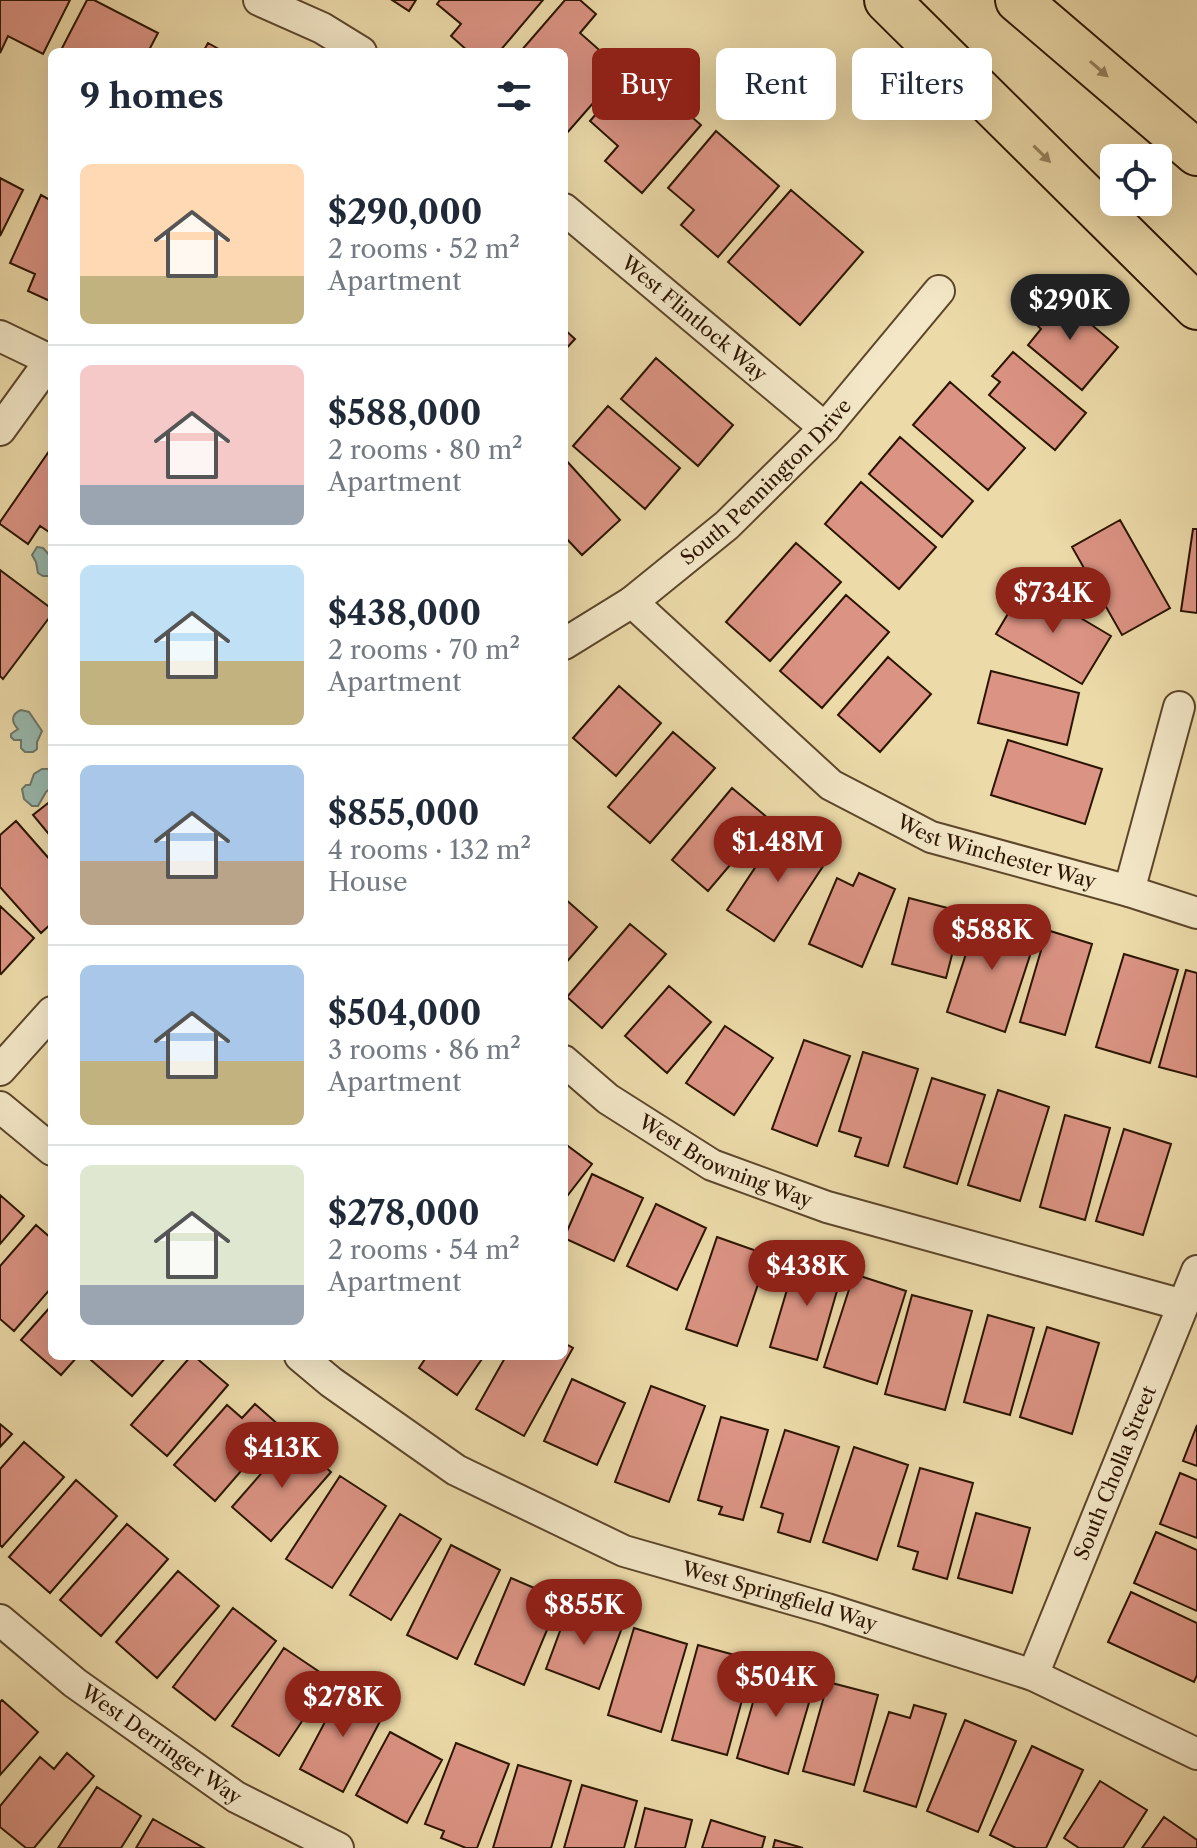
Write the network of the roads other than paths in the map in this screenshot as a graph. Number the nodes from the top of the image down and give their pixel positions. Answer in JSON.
{"nodes":[{"id":1,"x":259,"y":0,"type":"edge"},
{"id":2,"x":887,"y":0,"type":"edge"},
{"id":3,"x":1018,"y":0,"type":"edge"},
{"id":4,"x":354,"y":48,"type":"edge"},
{"id":5,"x":1197,"y":153,"type":"edge"},
{"id":6,"x":568,"y":212,"type":"edge"},
{"id":7,"x":939,"y":291,"type":"dead end"},
{"id":8,"x":1197,"y":307,"type":"edge"},
{"id":9,"x":0,"y":336,"type":"edge"},
{"id":10,"x":48,"y":360,"type":"edge"},
{"id":11,"x":48,"y":365,"type":"edge"},
{"id":12,"x":825,"y":428,"type":"junction"},
{"id":13,"x":0,"y":430,"type":"edge"},
{"id":14,"x":632,"y":602,"type":"junction"},
{"id":15,"x":568,"y":642,"type":"edge"},
{"id":16,"x":1179,"y":707,"type":"dead end"},
{"id":17,"x":1129,"y":891,"type":"junction"},
{"id":18,"x":1197,"y":913,"type":"edge"},
{"id":19,"x":48,"y":1016,"type":"edge"},
{"id":20,"x":568,"y":1064,"type":"edge"},
{"id":21,"x":0,"y":1070,"type":"edge"},
{"id":22,"x":0,"y":1107,"type":"edge"},
{"id":23,"x":48,"y":1147,"type":"edge"},
{"id":24,"x":1197,"y":1271,"type":"edge"},
{"id":25,"x":1183,"y":1305,"type":"junction"},
{"id":26,"x":305,"y":1360,"type":"edge"},
{"id":27,"x":0,"y":1620,"type":"edge"},
{"id":28,"x":1033,"y":1675,"type":"junction"},
{"id":29,"x":1197,"y":1754,"type":"edge"},
{"id":30,"x":338,"y":1848,"type":"edge"}],
"edges":[{"from":1,"to":4,"type":"street"},
{"from":2,"to":8,"type":"highway","one_way":true},
{"from":3,"to":5,"type":"highway","one_way":true},
{"from":6,"to":12,"type":"street","name":"West Flintlock Way"},
{"from":7,"to":12,"type":"street","name":"South Pennington Drive"},
{"from":9,"to":10,"type":"street"},
{"from":11,"to":13,"type":"street"},
{"from":12,"to":14,"type":"street","name":"South Pennington Drive"},
{"from":14,"to":15,"type":"street","name":"South Pennington Drive"},
{"from":14,"to":17,"type":"street","name":"West Winchester Way"},
{"from":16,"to":17,"type":"street"},
{"from":17,"to":18,"type":"street","name":"West Winchester Way"},
{"from":19,"to":21,"type":"street"},
{"from":20,"to":25,"type":"street","name":"West Browning Way"},
{"from":22,"to":23,"type":"street"},
{"from":24,"to":25,"type":"street","name":"South Cholla Street"},
{"from":25,"to":28,"type":"street","name":"South Cholla Street"},
{"from":26,"to":28,"type":"street","name":"West Springfield Way"},
{"from":27,"to":30,"type":"street","name":"West Derringer Way"},
{"from":28,"to":29,"type":"street","name":"West Springfield Way"}]}
